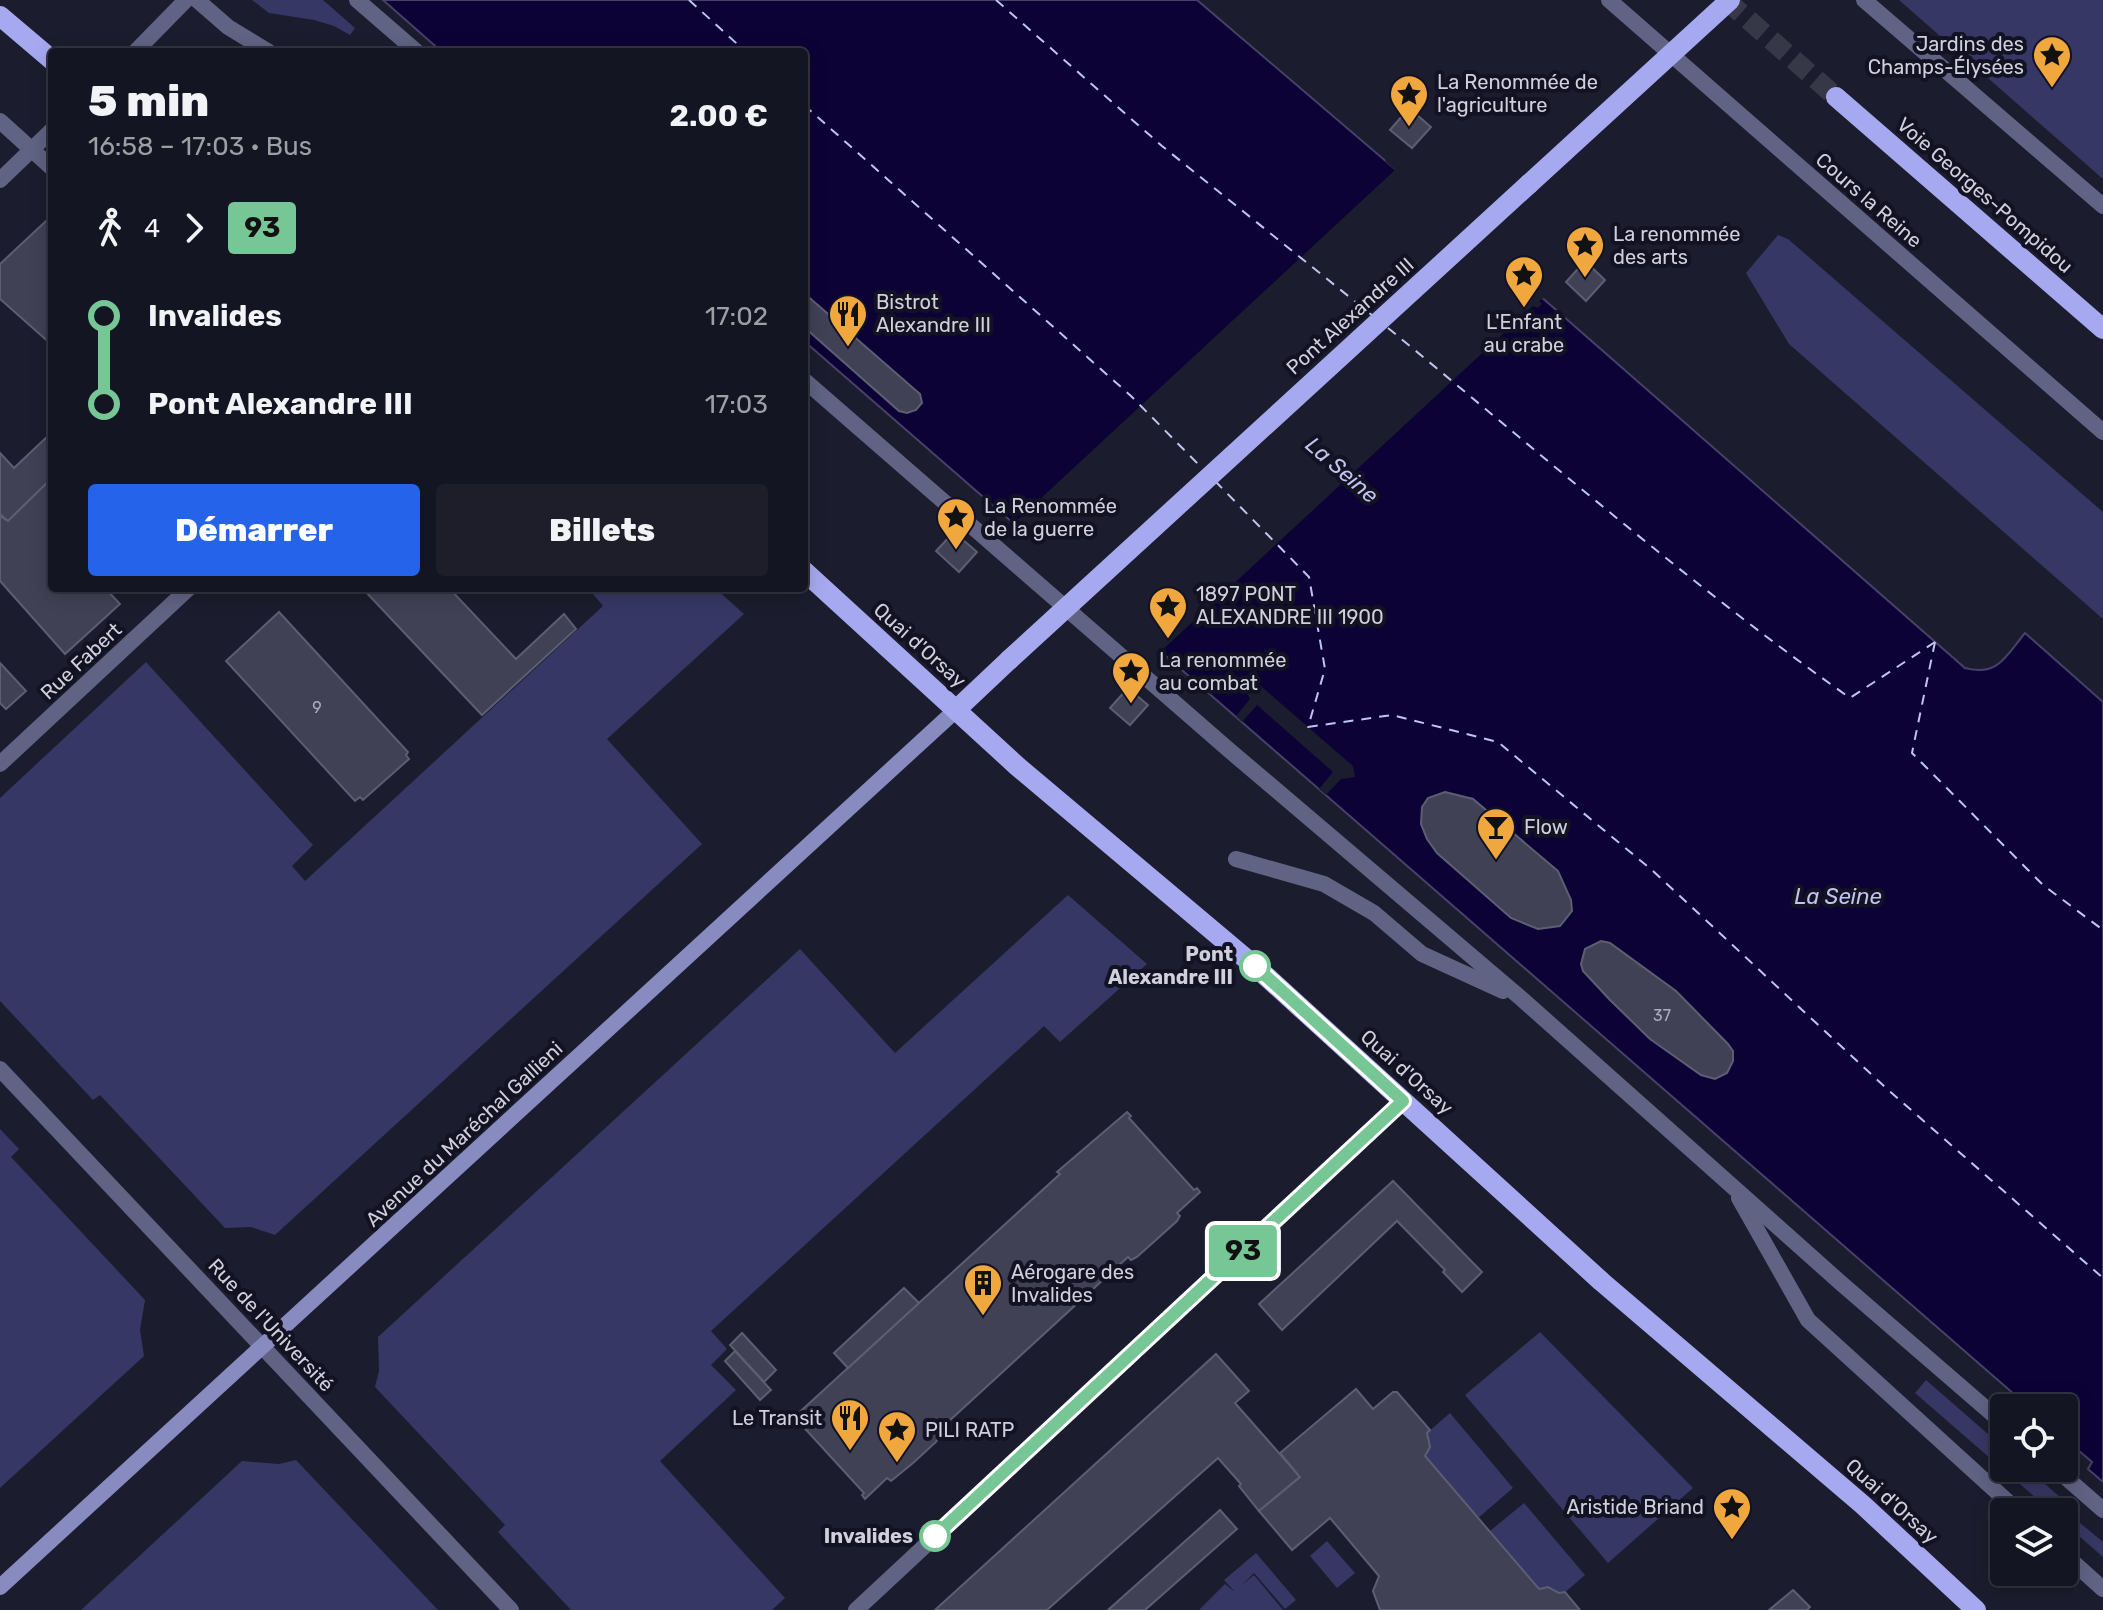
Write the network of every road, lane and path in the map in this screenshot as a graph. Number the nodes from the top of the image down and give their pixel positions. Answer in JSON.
{"nodes":[{"id":1,"x":186,"y":0,"type":"edge"},
{"id":2,"x":197,"y":0,"type":"edge"},
{"id":3,"x":357,"y":0,"type":"edge"},
{"id":4,"x":1609,"y":0,"type":"edge"},
{"id":5,"x":1730,"y":0,"type":"edge"},
{"id":6,"x":1864,"y":0,"type":"edge"},
{"id":7,"x":0,"y":16,"type":"edge"},
{"id":8,"x":139,"y":48,"type":"edge"},
{"id":9,"x":262,"y":48,"type":"edge"},
{"id":10,"x":412,"y":48,"type":"edge"},
{"id":11,"x":1671,"y":55,"type":"junction"},
{"id":12,"x":48,"y":57,"type":"edge"},
{"id":13,"x":1836,"y":97,"type":"tunnel mouth"},
{"id":14,"x":0,"y":121,"type":"edge"},
{"id":15,"x":48,"y":134,"type":"edge"},
{"id":16,"x":32,"y":150,"type":"junction"},
{"id":17,"x":48,"y":164,"type":"edge"},
{"id":18,"x":0,"y":180,"type":"edge"},
{"id":19,"x":2103,"y":206,"type":"edge"},
{"id":20,"x":2103,"y":329,"type":"edge"},
{"id":21,"x":808,"y":383,"type":"edge"},
{"id":22,"x":2103,"y":432,"type":"edge"},
{"id":23,"x":808,"y":575,"type":"edge"},
{"id":24,"x":185,"y":592,"type":"edge"},
{"id":25,"x":956,"y":710,"type":"junction"},
{"id":26,"x":0,"y":764,"type":"edge"},
{"id":27,"x":1236,"y":859,"type":"dead end"},
{"id":28,"x":1523,"y":1000,"type":"junction"},
{"id":29,"x":0,"y":1069,"type":"edge"},
{"id":30,"x":1403,"y":1101,"type":"junction"},
{"id":31,"x":1731,"y":1183,"type":"junction"},
{"id":32,"x":263,"y":1345,"type":"junction"},
{"id":33,"x":1990,"y":1412,"type":"edge"},
{"id":34,"x":2071,"y":1482,"type":"edge"},
{"id":35,"x":2004,"y":1498,"type":"edge"},
{"id":36,"x":2103,"y":1510,"type":"edge"},
{"id":37,"x":2078,"y":1567,"type":"edge"},
{"id":38,"x":0,"y":1587,"type":"edge"},
{"id":39,"x":2103,"y":1589,"type":"edge"},
{"id":40,"x":511,"y":1610,"type":"edge"},
{"id":41,"x":856,"y":1610,"type":"edge"},
{"id":42,"x":1976,"y":1610,"type":"edge"}],
"edges":[{"from":1,"to":8,"type":"street"},
{"from":2,"to":9,"type":"street"},
{"from":3,"to":10,"type":"street"},
{"from":4,"to":11,"type":"street","name":"Cours la Reine"},
{"from":5,"to":11,"type":"main road","name":"Pont Alexandre III"},
{"from":6,"to":19,"type":"street"},
{"from":7,"to":12,"type":"main road"},
{"from":11,"to":22,"type":"street","name":"Cours la Reine"},
{"from":11,"to":25,"type":"main road","name":"Pont Alexandre III","bridge":true},
{"from":13,"to":20,"type":"main road","name":"Voie Georges-Pompidou"},
{"from":14,"to":16,"type":"street"},
{"from":15,"to":16,"type":"street"},
{"from":16,"to":17,"type":"street"},
{"from":16,"to":18,"type":"street"},
{"from":21,"to":28,"type":"street"},
{"from":23,"to":25,"type":"main road","name":"Quai d'Orsay"},
{"from":24,"to":26,"type":"street","name":"Rue Fabert"},
{"from":25,"to":30,"type":"main road","name":"Quai d'Orsay"},
{"from":25,"to":32,"type":"main road","name":"Avenue du Maréchal Gallieni"},
{"from":27,"to":28,"type":"street"},
{"from":28,"to":31,"type":"street"},
{"from":29,"to":32,"type":"street","name":"Rue de l'Université"},
{"from":30,"to":41,"type":"street"},
{"from":30,"to":42,"type":"main road","name":"Quai d'Orsay"},
{"from":31,"to":33,"type":"street"},
{"from":31,"to":35,"type":"street"},
{"from":32,"to":38,"type":"main road","name":"Avenue du Maréchal Gallieni"},
{"from":32,"to":40,"type":"street","name":"Rue de l'Université"},
{"from":34,"to":36,"type":"street"},
{"from":37,"to":39,"type":"street"}]}
